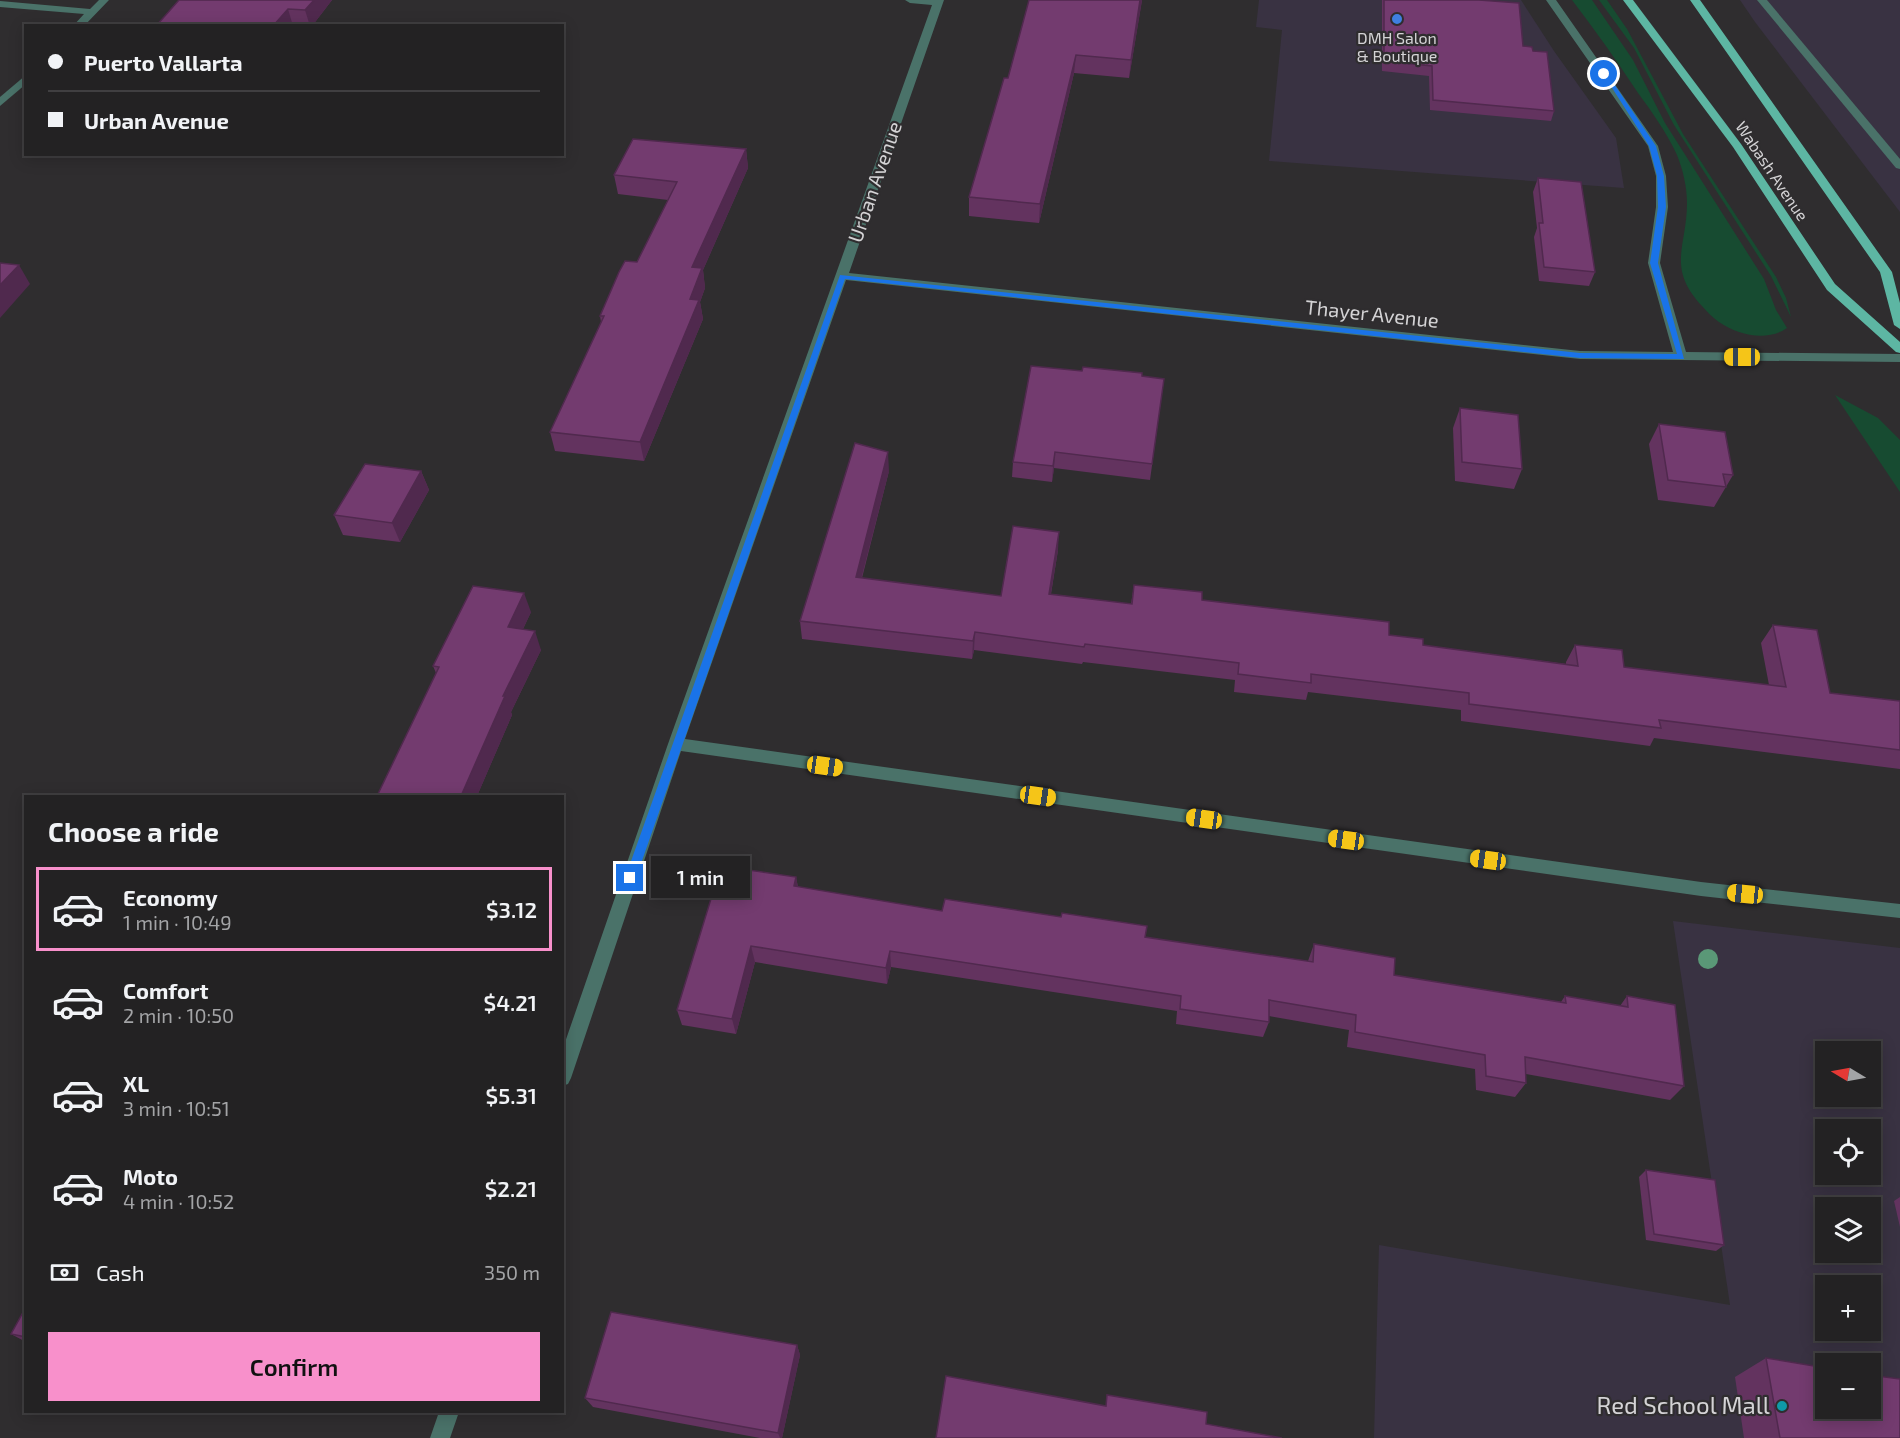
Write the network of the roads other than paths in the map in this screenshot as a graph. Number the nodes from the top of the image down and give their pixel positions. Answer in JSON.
{"nodes":[{"id":1,"x":104,"y":0,"type":"edge"},
{"id":2,"x":910,"y":0,"type":"edge"},
{"id":3,"x":1551,"y":0,"type":"edge"},
{"id":4,"x":1628,"y":0,"type":"edge"},
{"id":5,"x":1695,"y":0,"type":"edge"},
{"id":6,"x":1762,"y":0,"type":"edge"},
{"id":7,"x":938,"y":2,"type":"edge"},
{"id":8,"x":0,"y":4,"type":"edge"},
{"id":9,"x":92,"y":12,"type":"junction"},
{"id":10,"x":80,"y":24,"type":"edge"},
{"id":11,"x":24,"y":80,"type":"edge"},
{"id":12,"x":0,"y":103,"type":"edge"},
{"id":13,"x":1900,"y":166,"type":"edge"},
{"id":14,"x":842,"y":276,"type":"junction"},
{"id":15,"x":1900,"y":325,"type":"edge"},
{"id":16,"x":1900,"y":350,"type":"edge"},
{"id":17,"x":1681,"y":357,"type":"junction"},
{"id":18,"x":1900,"y":358,"type":"edge"},
{"id":19,"x":676,"y":744,"type":"junction"},
{"id":20,"x":1900,"y":910,"type":"edge"},
{"id":21,"x":564,"y":1072,"type":"edge"},
{"id":22,"x":449,"y":1413,"type":"edge"},
{"id":23,"x":440,"y":1438,"type":"edge"}],
"edges":[{"from":1,"to":9,"type":"street"},
{"from":2,"to":7,"type":"street"},
{"from":3,"to":17,"type":"street"},
{"from":4,"to":16,"type":"main road","name":"Wabash Avenue"},
{"from":5,"to":15,"type":"main road","name":"Wabash Avenue"},
{"from":6,"to":13,"type":"street"},
{"from":7,"to":14,"type":"street","name":"Urban Avenue"},
{"from":8,"to":9,"type":"street"},
{"from":9,"to":10,"type":"street"},
{"from":11,"to":12,"type":"street"},
{"from":14,"to":17,"type":"street","name":"Thayer Avenue"},
{"from":14,"to":19,"type":"street","name":"Urban Avenue"},
{"from":17,"to":18,"type":"street","name":"Thayer Avenue"},
{"from":19,"to":20,"type":"street"},
{"from":19,"to":21,"type":"street","name":"Urban Avenue"},
{"from":22,"to":23,"type":"street"}]}
